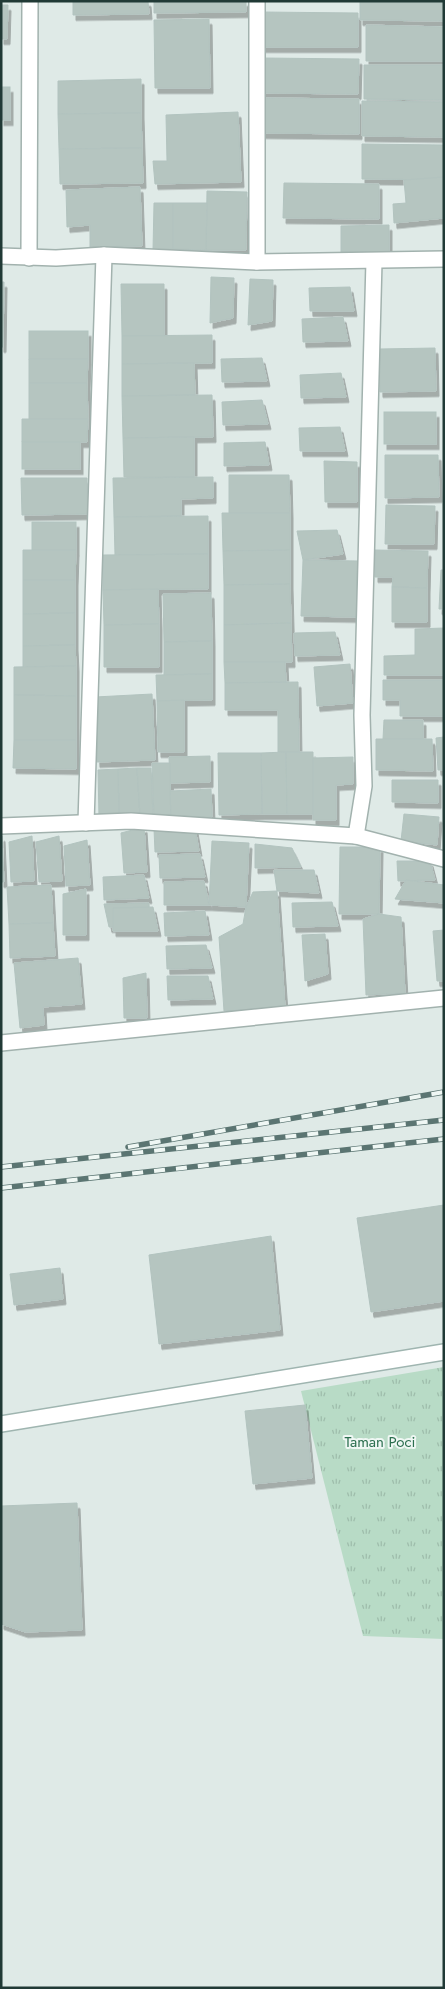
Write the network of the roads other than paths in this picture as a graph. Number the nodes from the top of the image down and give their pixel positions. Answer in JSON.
{"nodes":[{"id":1,"x":30,"y":1,"type":"edge"},
{"id":2,"x":257,"y":1,"type":"edge"},
{"id":3,"x":104,"y":255,"type":"junction"},
{"id":4,"x":1,"y":256,"type":"edge"},
{"id":5,"x":29,"y":258,"type":"junction"},
{"id":6,"x":444,"y":260,"type":"edge"},
{"id":7,"x":374,"y":261,"type":"junction"},
{"id":8,"x":257,"y":262,"type":"junction"},
{"id":9,"x":86,"y":823,"type":"junction"},
{"id":10,"x":1,"y":826,"type":"edge"},
{"id":11,"x":356,"y":836,"type":"junction"},
{"id":12,"x":444,"y":859,"type":"edge"},
{"id":13,"x":444,"y":998,"type":"edge"},
{"id":14,"x":1,"y":1043,"type":"edge"},
{"id":15,"x":444,"y":1352,"type":"edge"},
{"id":16,"x":1,"y":1424,"type":"edge"}],
"edges":[{"from":1,"to":5,"type":"street"},
{"from":2,"to":8,"type":"street"},
{"from":3,"to":5,"type":"street"},
{"from":3,"to":8,"type":"street"},
{"from":3,"to":9,"type":"street"},
{"from":4,"to":5,"type":"street"},
{"from":6,"to":7,"type":"street"},
{"from":7,"to":8,"type":"street"},
{"from":7,"to":11,"type":"street"},
{"from":9,"to":10,"type":"street"},
{"from":9,"to":11,"type":"street"},
{"from":11,"to":12,"type":"street"},
{"from":13,"to":14,"type":"street"},
{"from":15,"to":16,"type":"street"}]}
